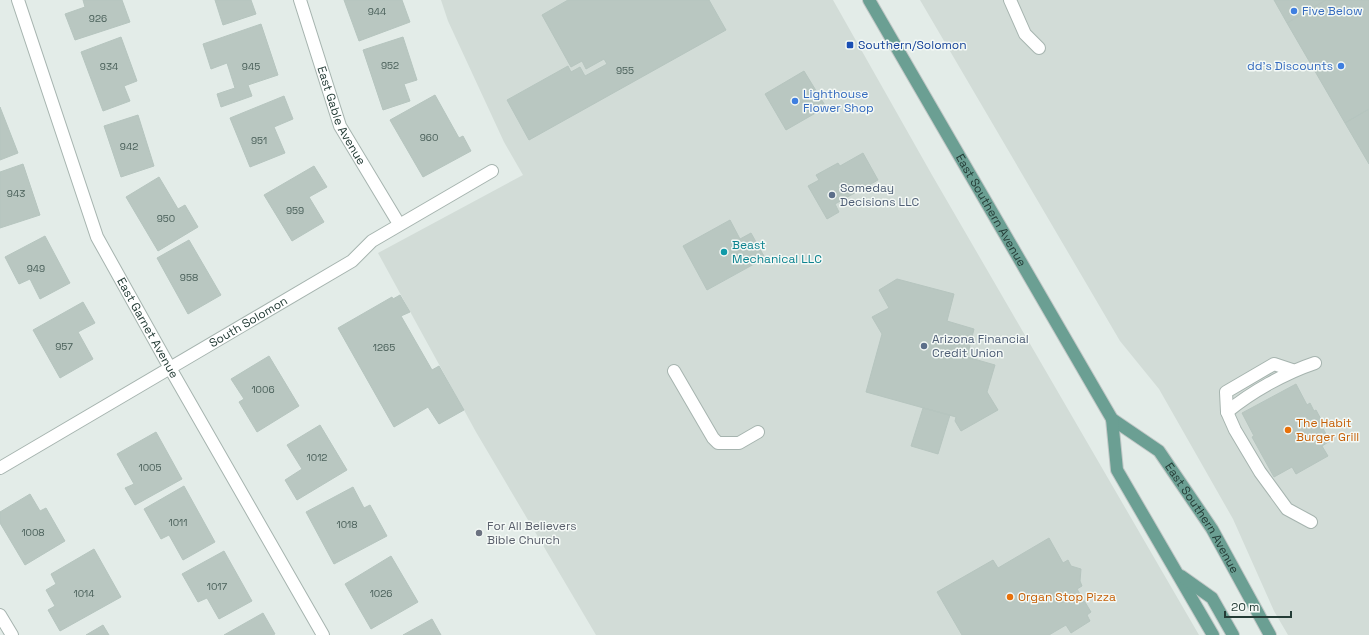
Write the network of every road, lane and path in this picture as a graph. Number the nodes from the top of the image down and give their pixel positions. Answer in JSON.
{"nodes":[{"id":1,"x":18,"y":0,"type":"edge"},
{"id":2,"x":300,"y":0,"type":"edge"},
{"id":3,"x":869,"y":0,"type":"edge"},
{"id":4,"x":1010,"y":0,"type":"edge"},
{"id":5,"x":1039,"y":48,"type":"dead end"},
{"id":6,"x":492,"y":171,"type":"dead end"},
{"id":7,"x":399,"y":224,"type":"junction"},
{"id":8,"x":1315,"y":363,"type":"dead end"},
{"id":9,"x":170,"y":368,"type":"junction"},
{"id":10,"x":674,"y":371,"type":"dead end"},
{"id":11,"x":1112,"y":419,"type":"junction"},
{"id":12,"x":758,"y":432,"type":"dead end"},
{"id":13,"x":0,"y":468,"type":"edge"},
{"id":14,"x":1311,"y":522,"type":"dead end"},
{"id":15,"x":1177,"y":573,"type":"junction"},
{"id":16,"x":0,"y":615,"type":"edge"},
{"id":17,"x":12,"y":635,"type":"edge"},
{"id":18,"x":323,"y":635,"type":"edge"},
{"id":19,"x":1212,"y":635,"type":"edge"},
{"id":20,"x":1234,"y":635,"type":"edge"},
{"id":21,"x":1270,"y":635,"type":"edge"}],
"edges":[{"from":1,"to":9,"type":"street","name":"East Garnet Avenue"},
{"from":2,"to":7,"type":"street","name":"East Gable Avenue"},
{"from":3,"to":11,"type":"main road","name":"East Southern Avenue"},
{"from":4,"to":5,"type":"street"},
{"from":6,"to":7,"type":"street","name":"South Solomon"},
{"from":7,"to":9,"type":"street","name":"South Solomon"},
{"from":8,"to":14,"type":"street"},
{"from":9,"to":13,"type":"street","name":"South Solomon"},
{"from":9,"to":18,"type":"street","name":"East Garnet Avenue"},
{"from":10,"to":12,"type":"street"},
{"from":11,"to":15,"type":"main road","name":"East Southern Avenue"},
{"from":11,"to":21,"type":"main road","name":"East Southern Avenue"},
{"from":15,"to":19,"type":"main road","name":"East Southern Avenue"},
{"from":15,"to":20,"type":"main road"},
{"from":16,"to":17,"type":"street"}]}
